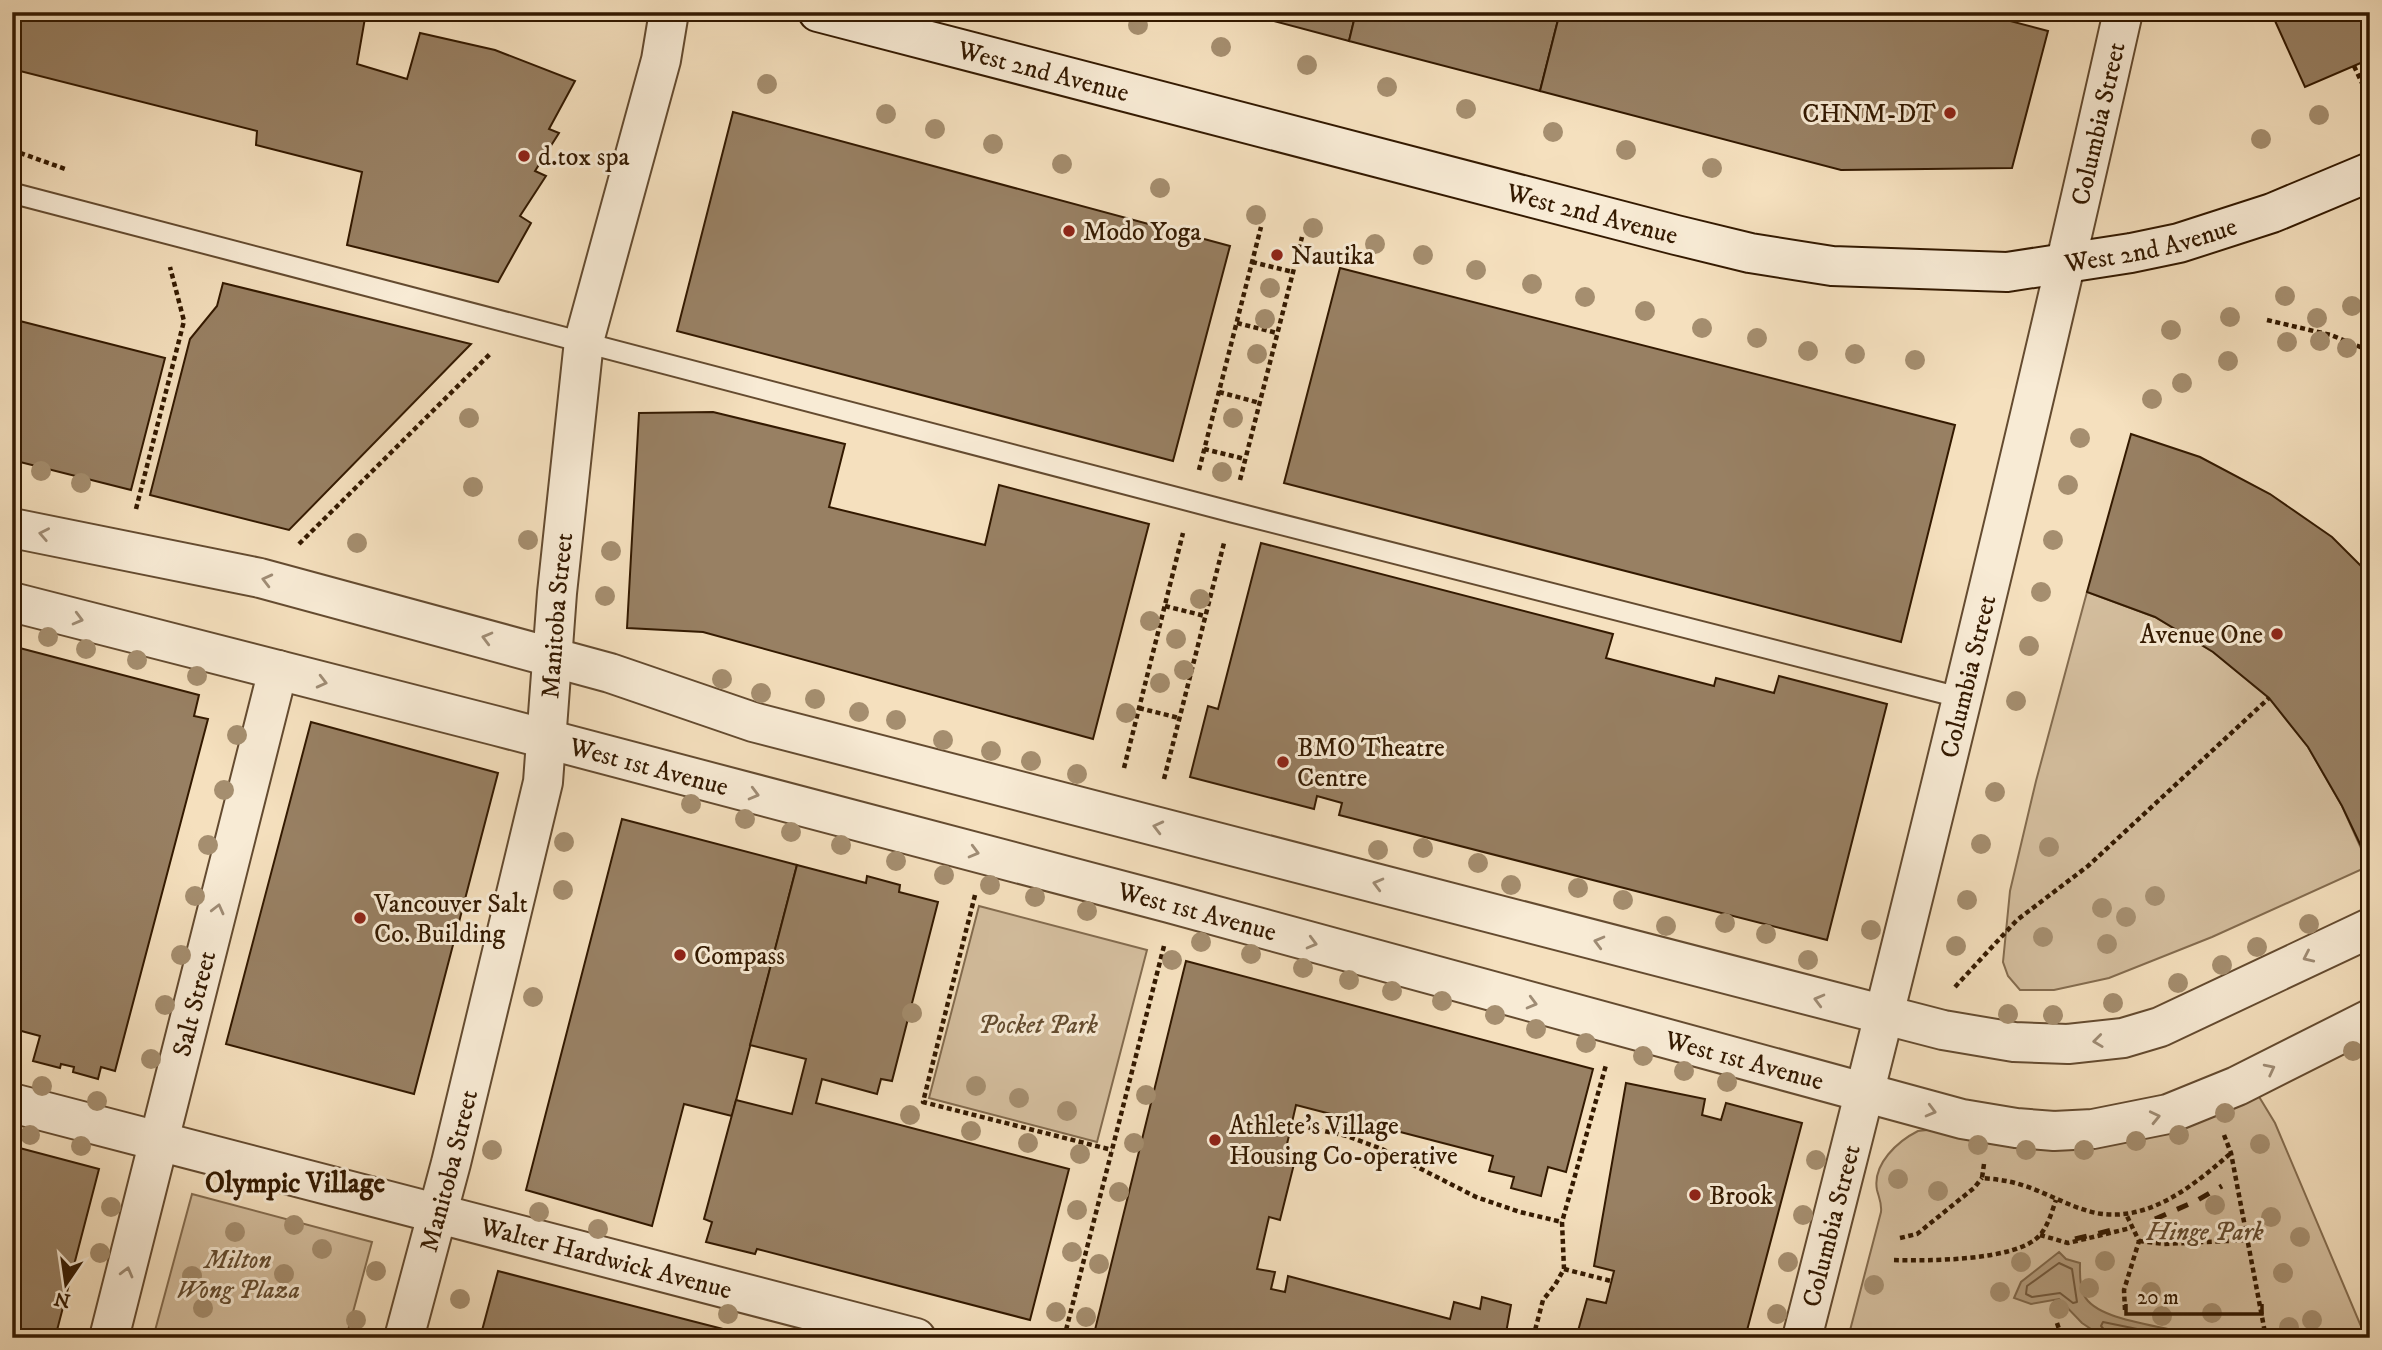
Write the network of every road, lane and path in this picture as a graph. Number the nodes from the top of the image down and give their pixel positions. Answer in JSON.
{"nodes":[{"id":1,"x":669,"y":12,"type":"edge"},
{"id":2,"x":818,"y":12,"type":"edge"},
{"id":3,"x":2123,"y":12,"type":"edge"},
{"id":4,"x":2354,"y":66,"type":"dead end"},
{"id":5,"x":2362,"y":83,"type":"dead end"},
{"id":6,"x":2369,"y":174,"type":"edge"},
{"id":7,"x":12,"y":193,"type":"edge"},
{"id":8,"x":160,"y":231,"type":"junction"},
{"id":9,"x":1252,"y":262,"type":"dead end"},
{"id":10,"x":2066,"y":262,"type":"junction"},
{"id":11,"x":1293,"y":272,"type":"dead end"},
{"id":12,"x":2267,"y":320,"type":"dead end"},
{"id":13,"x":1237,"y":323,"type":"dead end"},
{"id":14,"x":530,"y":327,"type":"junction"},
{"id":15,"x":1277,"y":333,"type":"dead end"},
{"id":16,"x":584,"y":341,"type":"junction"},
{"id":17,"x":2370,"y":351,"type":"edge"},
{"id":18,"x":1219,"y":392,"type":"dead end"},
{"id":19,"x":1260,"y":403,"type":"dead end"},
{"id":20,"x":1205,"y":449,"type":"dead end"},
{"id":21,"x":1245,"y":460,"type":"dead end"},
{"id":22,"x":136,"y":509,"type":"dead end"},
{"id":23,"x":12,"y":528,"type":"edge"},
{"id":24,"x":293,"y":550,"type":"dead end"},
{"id":25,"x":12,"y":602,"type":"edge"},
{"id":26,"x":1165,"y":606,"type":"dead end"},
{"id":27,"x":1205,"y":616,"type":"dead end"},
{"id":28,"x":552,"y":656,"type":"junction"},
{"id":29,"x":278,"y":670,"type":"junction"},
{"id":30,"x":1962,"y":698,"type":"junction"},
{"id":31,"x":2269,"y":698,"type":"dead end"},
{"id":32,"x":1139,"y":708,"type":"dead end"},
{"id":33,"x":1179,"y":718,"type":"dead end"},
{"id":34,"x":546,"y":739,"type":"junction"},
{"id":35,"x":975,"y":895,"type":"dead end"},
{"id":36,"x":2370,"y":928,"type":"edge"},
{"id":37,"x":1164,"y":945,"type":"dead end"},
{"id":38,"x":1952,"y":990,"type":"dead end"},
{"id":39,"x":1885,"y":1016,"type":"junction"},
{"id":40,"x":2370,"y":1019,"type":"edge"},
{"id":41,"x":1607,"y":1061,"type":"dead end"},
{"id":42,"x":1865,"y":1094,"type":"junction"},
{"id":43,"x":12,"y":1103,"type":"edge"},
{"id":44,"x":1292,"y":1124,"type":"dead end"},
{"id":45,"x":2223,"y":1131,"type":"dead end"},
{"id":46,"x":160,"y":1140,"type":"junction"},
{"id":47,"x":1112,"y":1150,"type":"junction"},
{"id":48,"x":2231,"y":1153,"type":"junction"},
{"id":49,"x":1985,"y":1157,"type":"dead end"},
{"id":50,"x":1982,"y":1178,"type":"junction"},
{"id":51,"x":2056,"y":1200,"type":"junction"},
{"id":52,"x":437,"y":1213,"type":"junction"},
{"id":53,"x":2126,"y":1214,"type":"junction"},
{"id":54,"x":1562,"y":1222,"type":"junction"},
{"id":55,"x":2131,"y":1228,"type":"junction"},
{"id":56,"x":2040,"y":1235,"type":"junction"},
{"id":57,"x":1900,"y":1238,"type":"dead end"},
{"id":58,"x":2246,"y":1240,"type":"junction"},
{"id":59,"x":2139,"y":1241,"type":"junction"},
{"id":60,"x":1895,"y":1260,"type":"dead end"},
{"id":61,"x":1564,"y":1269,"type":"junction"},
{"id":62,"x":1611,"y":1281,"type":"dead end"},
{"id":63,"x":2124,"y":1310,"type":"dead end"},
{"id":64,"x":2057,"y":1323,"type":"dead end"},
{"id":65,"x":110,"y":1338,"type":"edge"},
{"id":66,"x":404,"y":1338,"type":"edge"},
{"id":67,"x":916,"y":1338,"type":"edge"},
{"id":68,"x":1064,"y":1338,"type":"edge"},
{"id":69,"x":1533,"y":1338,"type":"edge"},
{"id":70,"x":1802,"y":1338,"type":"edge"},
{"id":71,"x":2062,"y":1338,"type":"edge"},
{"id":72,"x":2266,"y":1338,"type":"edge"}],
"edges":[{"from":1,"to":16,"type":"street","name":"Manitoba Street"},
{"from":2,"to":10,"type":"street","name":"West 2nd Avenue"},
{"from":3,"to":10,"type":"street","name":"Columbia Street"},
{"from":4,"to":5,"type":"path"},
{"from":6,"to":10,"type":"street","name":"West 2nd Avenue"},
{"from":7,"to":8,"type":"lane"},
{"from":8,"to":14,"type":"lane"},
{"from":8,"to":22,"type":"path"},
{"from":9,"to":11,"type":"path"},
{"from":10,"to":30,"type":"street","name":"Columbia Street"},
{"from":12,"to":17,"type":"path"},
{"from":13,"to":15,"type":"path"},
{"from":14,"to":16,"type":"lane"},
{"from":14,"to":24,"type":"path"},
{"from":16,"to":28,"type":"street","name":"Manitoba Street"},
{"from":16,"to":30,"type":"lane"},
{"from":18,"to":19,"type":"path"},
{"from":20,"to":21,"type":"path"},
{"from":28,"to":23,"type":"street","one_way":true},
{"from":25,"to":29,"type":"street","name":"West 1st Avenue","one_way":true},
{"from":26,"to":27,"type":"path"},
{"from":28,"to":34,"type":"street","name":"Manitoba Street"},
{"from":39,"to":28,"type":"street","one_way":true},
{"from":29,"to":34,"type":"street","name":"West 1st Avenue","one_way":true},
{"from":46,"to":29,"type":"street","name":"Salt Street","one_way":true},
{"from":30,"to":39,"type":"street","name":"Columbia Street"},
{"from":31,"to":38,"type":"path"},
{"from":32,"to":33,"type":"path"},
{"from":34,"to":42,"type":"street","name":"West 1st Avenue","one_way":true},
{"from":34,"to":52,"type":"street","name":"Manitoba Street"},
{"from":35,"to":47,"type":"path"},
{"from":36,"to":39,"type":"street","one_way":true},
{"from":37,"to":47,"type":"path"},
{"from":39,"to":42,"type":"street","name":"Columbia Street"},
{"from":42,"to":40,"type":"street","name":"West 1st Avenue","one_way":true},
{"from":41,"to":54,"type":"path"},
{"from":42,"to":70,"type":"street","name":"Columbia Street"},
{"from":43,"to":46,"type":"street","name":"Walter Hardwick Avenue"},
{"from":44,"to":54,"type":"path"},
{"from":45,"to":48,"type":"path"},
{"from":46,"to":52,"type":"street","name":"Walter Hardwick Avenue"},
{"from":65,"to":46,"type":"street","name":"Salt Street","one_way":true},
{"from":47,"to":68,"type":"path"},
{"from":48,"to":53,"type":"path"},
{"from":48,"to":58,"type":"path"},
{"from":49,"to":50,"type":"path"},
{"from":50,"to":51,"type":"path"},
{"from":50,"to":57,"type":"path"},
{"from":51,"to":53,"type":"path"},
{"from":51,"to":56,"type":"path"},
{"from":52,"to":66,"type":"street","name":"Manitoba Street"},
{"from":52,"to":67,"type":"street","name":"Walter Hardwick Avenue"},
{"from":53,"to":55,"type":"path"},
{"from":54,"to":61,"type":"path"},
{"from":55,"to":56,"type":"path"},
{"from":55,"to":59,"type":"path"},
{"from":56,"to":60,"type":"path"},
{"from":58,"to":59,"type":"path"},
{"from":58,"to":72,"type":"path"},
{"from":59,"to":63,"type":"path"},
{"from":61,"to":62,"type":"path"},
{"from":61,"to":69,"type":"path"},
{"from":64,"to":71,"type":"path"}]}
